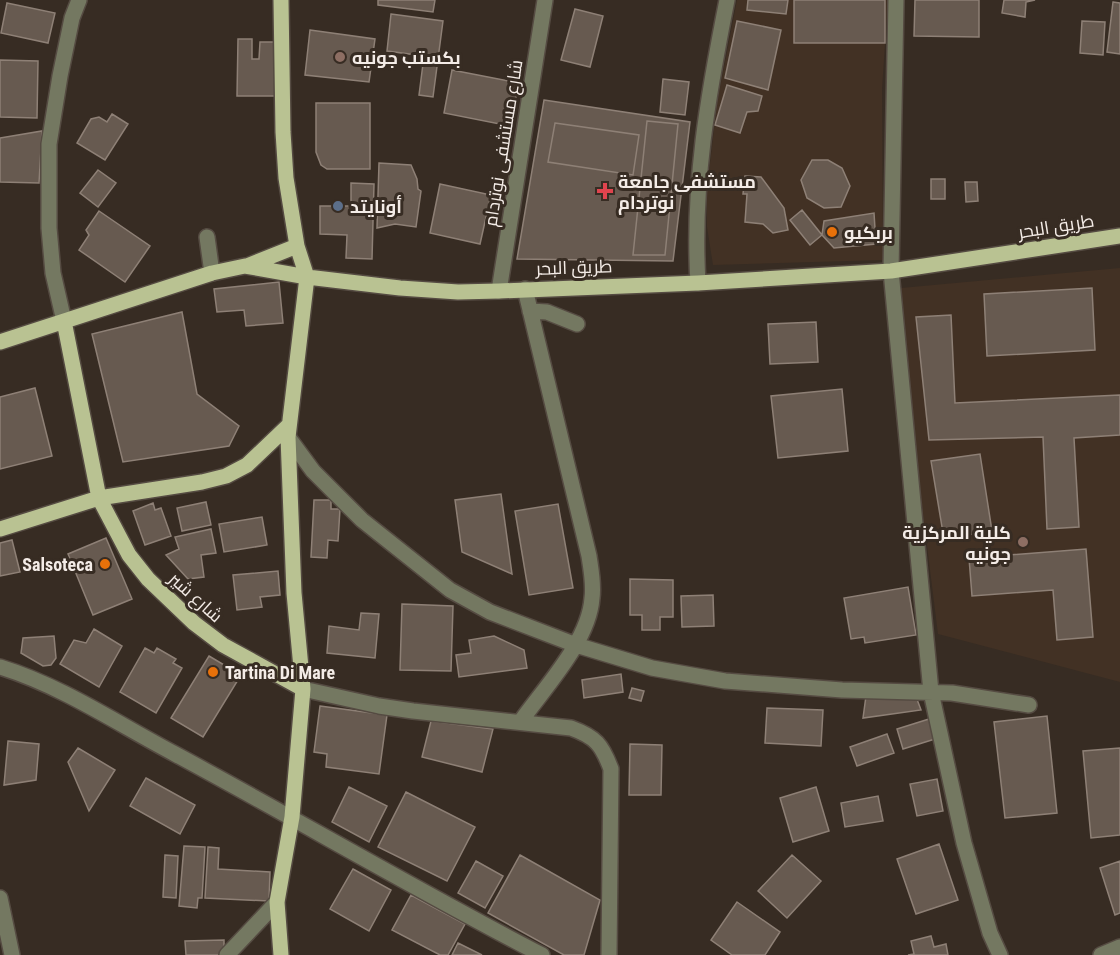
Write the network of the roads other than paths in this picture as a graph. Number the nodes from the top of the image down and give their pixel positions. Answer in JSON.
{"nodes":[{"id":1,"x":79,"y":0,"type":"edge"},
{"id":2,"x":281,"y":0,"type":"edge"},
{"id":3,"x":545,"y":0,"type":"edge"},
{"id":4,"x":727,"y":0,"type":"edge"},
{"id":5,"x":896,"y":0,"type":"edge"},
{"id":6,"x":1120,"y":236,"type":"edge"},
{"id":7,"x":207,"y":237,"type":"dead end"},
{"id":8,"x":297,"y":246,"type":"junction"},
{"id":9,"x":245,"y":266,"type":"junction"},
{"id":10,"x":891,"y":271,"type":"junction"},
{"id":11,"x":212,"y":273,"type":"junction"},
{"id":12,"x":307,"y":277,"type":"junction"},
{"id":13,"x":698,"y":283,"type":"junction"},
{"id":14,"x":525,"y":289,"type":"junction"},
{"id":15,"x":499,"y":291,"type":"junction"},
{"id":16,"x":530,"y":311,"type":"junction"},
{"id":17,"x":64,"y":321,"type":"junction"},
{"id":18,"x":577,"y":324,"type":"dead end"},
{"id":19,"x":0,"y":342,"type":"edge"},
{"id":20,"x":288,"y":431,"type":"junction"},
{"id":21,"x":99,"y":498,"type":"junction"},
{"id":22,"x":0,"y":530,"type":"edge"},
{"id":23,"x":576,"y":645,"type":"junction"},
{"id":24,"x":0,"y":667,"type":"edge"},
{"id":25,"x":303,"y":689,"type":"junction"},
{"id":26,"x":931,"y":692,"type":"junction"},
{"id":27,"x":1029,"y":705,"type":"dead end"},
{"id":28,"x":521,"y":721,"type":"junction"},
{"id":29,"x":292,"y":817,"type":"junction"},
{"id":30,"x":0,"y":898,"type":"edge"},
{"id":31,"x":277,"y":902,"type":"junction"},
{"id":32,"x":1120,"y":947,"type":"edge"},
{"id":33,"x":607,"y":953,"type":"edge"},
{"id":34,"x":12,"y":955,"type":"edge"},
{"id":35,"x":227,"y":955,"type":"edge"},
{"id":36,"x":281,"y":955,"type":"edge"},
{"id":37,"x":542,"y":955,"type":"edge"},
{"id":38,"x":1000,"y":955,"type":"edge"},
{"id":39,"x":1101,"y":955,"type":"edge"}],
"edges":[{"from":1,"to":17,"type":"street"},
{"from":2,"to":8,"type":"main road"},
{"from":3,"to":15,"type":"street","name":"شارع مستشفى نوتردام"},
{"from":4,"to":13,"type":"street"},
{"from":5,"to":10,"type":"street"},
{"from":6,"to":10,"type":"main road","name":"طريق البحر"},
{"from":7,"to":11,"type":"street"},
{"from":8,"to":9,"type":"main road"},
{"from":8,"to":12,"type":"main road"},
{"from":9,"to":11,"type":"main road"},
{"from":9,"to":12,"type":"main road","name":"طريق البحر"},
{"from":10,"to":13,"type":"main road","name":"طريق البحر"},
{"from":10,"to":26,"type":"street"},
{"from":11,"to":17,"type":"main road"},
{"from":12,"to":15,"type":"main road","name":"طريق البحر"},
{"from":12,"to":20,"type":"main road"},
{"from":13,"to":14,"type":"main road","name":"طريق البحر"},
{"from":14,"to":15,"type":"main road","name":"طريق البحر"},
{"from":14,"to":16,"type":"street"},
{"from":16,"to":18,"type":"street"},
{"from":16,"to":23,"type":"street"},
{"from":17,"to":19,"type":"main road"},
{"from":17,"to":21,"type":"main road","name":"شارع شير"},
{"from":20,"to":21,"type":"main road"},
{"from":20,"to":23,"type":"street"},
{"from":20,"to":25,"type":"main road"},
{"from":21,"to":22,"type":"main road"},
{"from":21,"to":25,"type":"main road","name":"شارع شير"},
{"from":23,"to":26,"type":"street"},
{"from":23,"to":28,"type":"street"},
{"from":24,"to":29,"type":"street"},
{"from":25,"to":28,"type":"street"},
{"from":25,"to":29,"type":"main road"},
{"from":26,"to":27,"type":"street"},
{"from":26,"to":38,"type":"street"},
{"from":28,"to":33,"type":"street"},
{"from":29,"to":31,"type":"main road"},
{"from":29,"to":37,"type":"street"},
{"from":30,"to":34,"type":"street"},
{"from":31,"to":35,"type":"street"},
{"from":31,"to":36,"type":"main road"},
{"from":32,"to":39,"type":"street"}]}
